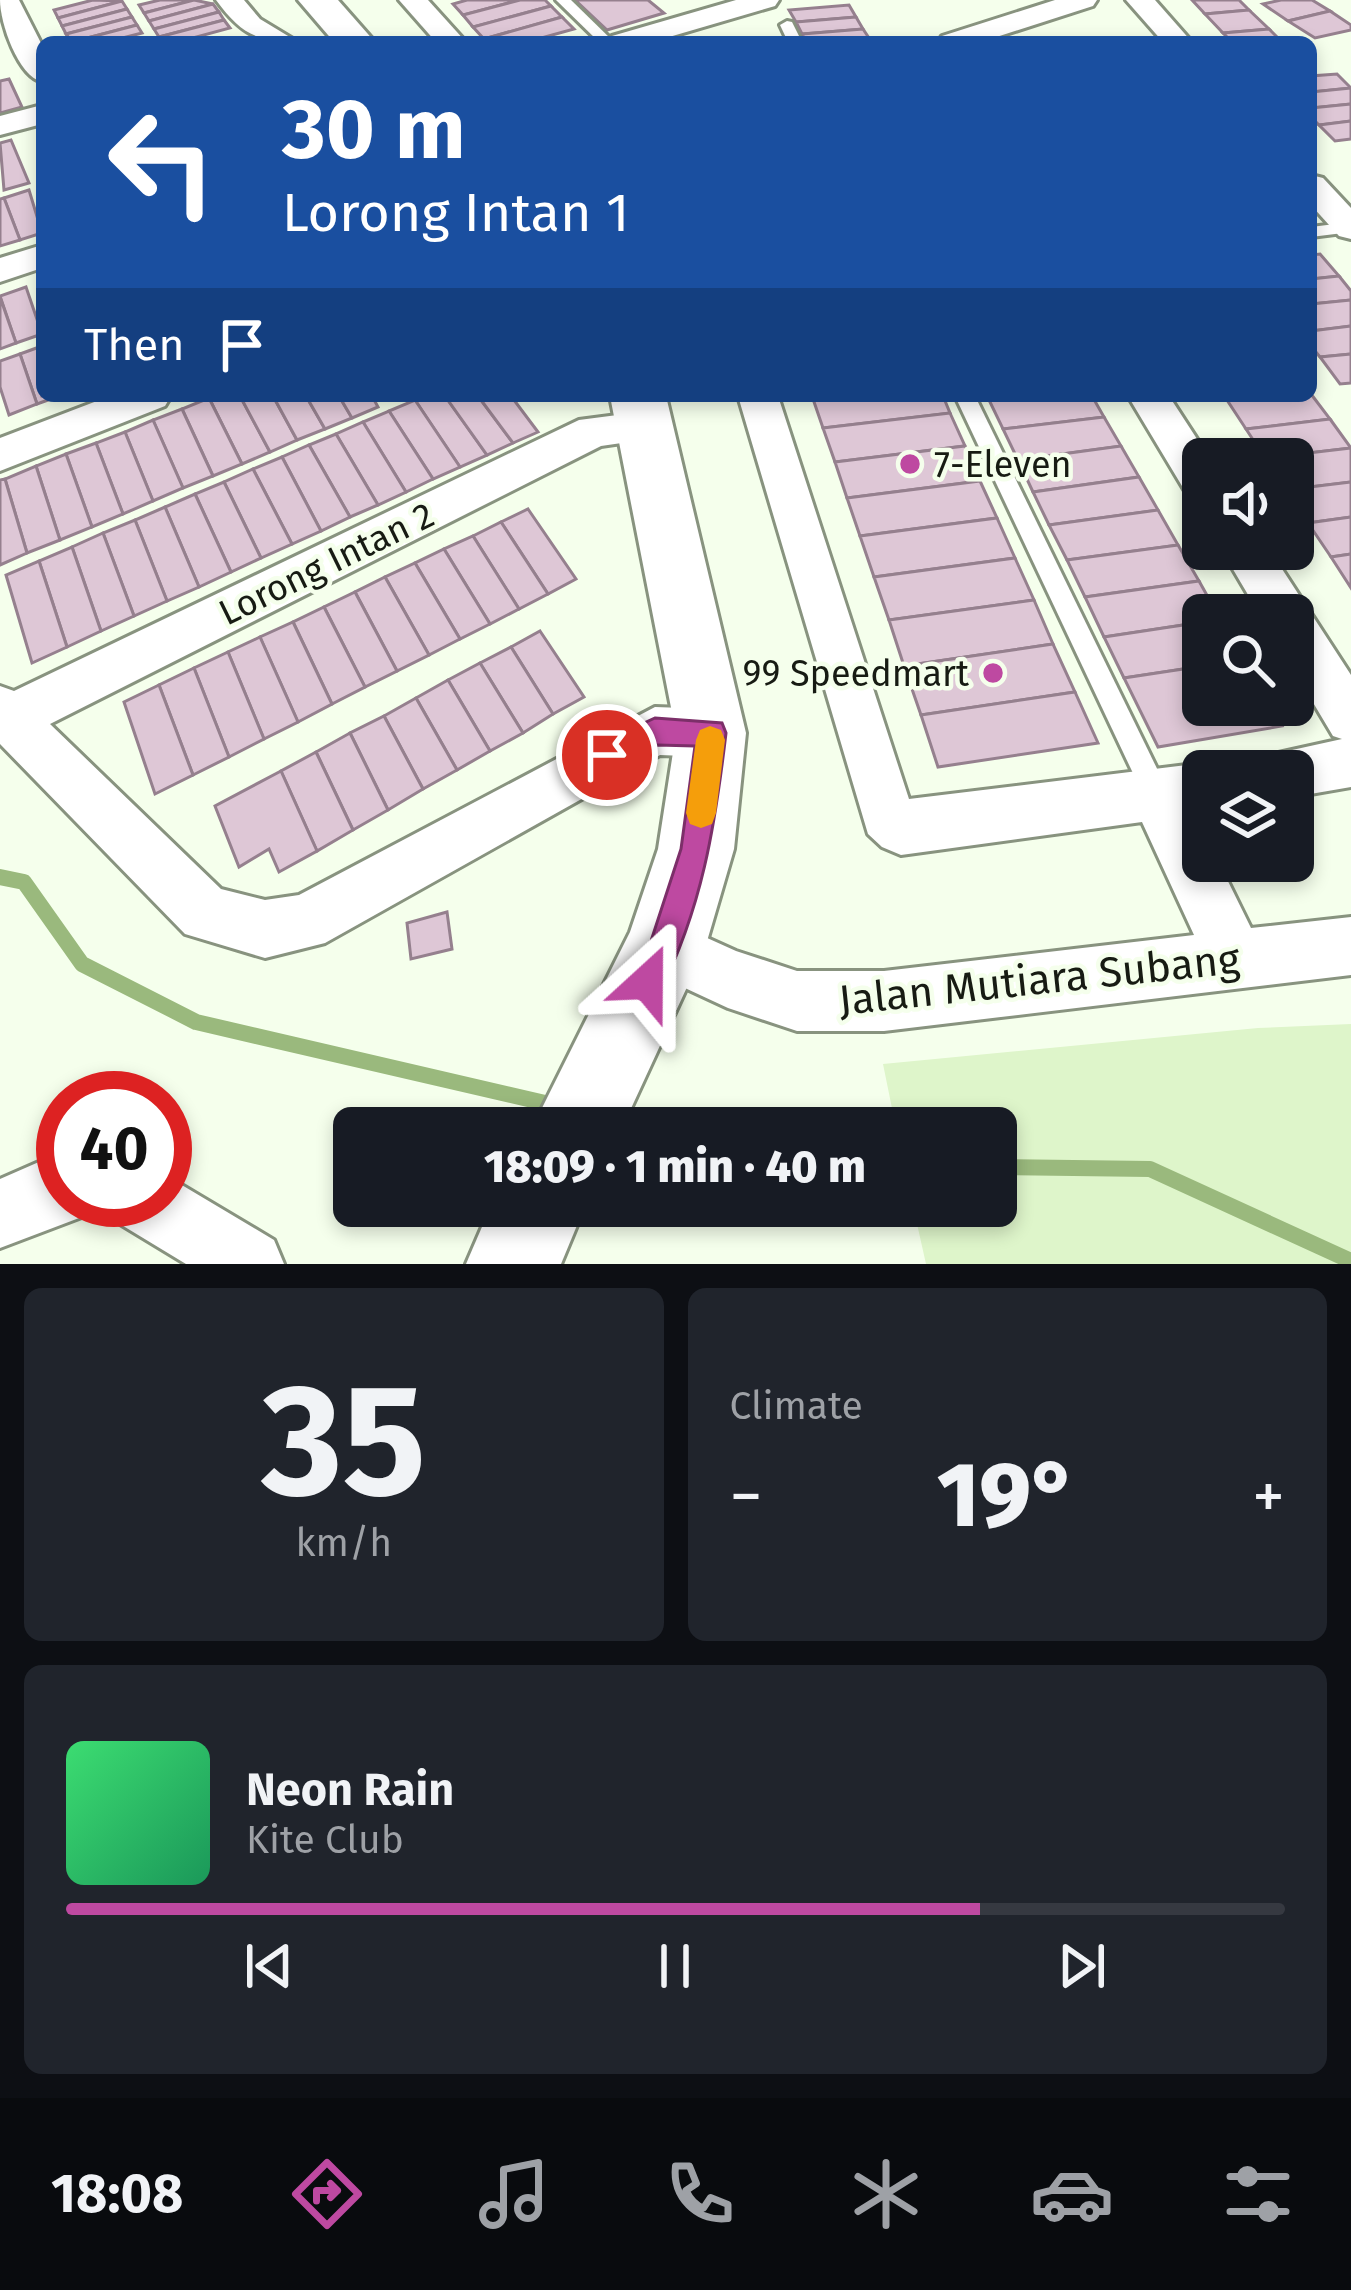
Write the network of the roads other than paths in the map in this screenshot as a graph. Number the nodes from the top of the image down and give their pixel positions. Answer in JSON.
{"nodes":[{"id":1,"x":230,"y":0,"type":"edge"},
{"id":2,"x":413,"y":0,"type":"edge"},
{"id":3,"x":563,"y":0,"type":"edge"},
{"id":4,"x":766,"y":0,"type":"edge"},
{"id":5,"x":1082,"y":0,"type":"edge"},
{"id":6,"x":1140,"y":0,"type":"edge"},
{"id":7,"x":708,"y":7,"type":"edge"},
{"id":8,"x":6,"y":14,"type":"edge"},
{"id":9,"x":338,"y":23,"type":"edge"},
{"id":10,"x":787,"y":25,"type":"dead end"},
{"id":11,"x":275,"y":36,"type":"edge"},
{"id":12,"x":304,"y":36,"type":"edge"},
{"id":13,"x":446,"y":36,"type":"edge"},
{"id":14,"x":601,"y":36,"type":"edge"},
{"id":15,"x":647,"y":36,"type":"edge"},
{"id":16,"x":792,"y":36,"type":"edge"},
{"id":17,"x":971,"y":36,"type":"edge"},
{"id":18,"x":1173,"y":36,"type":"edge"},
{"id":19,"x":36,"y":63,"type":"edge"},
{"id":20,"x":1317,"y":192,"type":"edge"},
{"id":21,"x":1340,"y":221,"type":"edge"},
{"id":22,"x":36,"y":258,"type":"edge"},
{"id":23,"x":0,"y":269,"type":"edge"},
{"id":24,"x":136,"y":402,"type":"edge"},
{"id":25,"x":760,"y":402,"type":"edge"},
{"id":26,"x":968,"y":402,"type":"edge"},
{"id":27,"x":1152,"y":402,"type":"edge"},
{"id":28,"x":643,"y":411,"type":"edge"},
{"id":29,"x":1182,"y":450,"type":"edge"},
{"id":30,"x":0,"y":455,"type":"edge"},
{"id":31,"x":1314,"y":660,"type":"edge"},
{"id":32,"x":5,"y":714,"type":"edge"},
{"id":33,"x":1351,"y":719,"type":"edge"},
{"id":34,"x":711,"y":733,"type":"junction"},
{"id":35,"x":1351,"y":762,"type":"edge"},
{"id":36,"x":1314,"y":768,"type":"edge"},
{"id":37,"x":1180,"y":792,"type":"edge"},
{"id":38,"x":1351,"y":946,"type":"edge"},
{"id":39,"x":665,"y":948,"type":"junction"},
{"id":40,"x":1235,"y":960,"type":"junction"},
{"id":41,"x":585,"y":1107,"type":"edge"},
{"id":42,"x":36,"y":1197,"type":"edge"},
{"id":43,"x":0,"y":1214,"type":"edge"},
{"id":44,"x":189,"y":1227,"type":"edge"},
{"id":45,"x":250,"y":1264,"type":"edge"}],
"edges":[{"from":1,"to":11,"type":"street"},
{"from":2,"to":13,"type":"street"},
{"from":3,"to":14,"type":"lane"},
{"from":4,"to":7,"type":"street"},
{"from":5,"to":17,"type":"street"},
{"from":6,"to":18,"type":"street"},
{"from":7,"to":15,"type":"street"},
{"from":8,"to":19,"type":"street"},
{"from":9,"to":12,"type":"street"},
{"from":10,"to":16,"type":"lane"},
{"from":20,"to":21,"type":"street"},
{"from":22,"to":23,"type":"street"},
{"from":24,"to":30,"type":"street"},
{"from":25,"to":37,"type":"street"},
{"from":26,"to":37,"type":"lane"},
{"from":27,"to":29,"type":"street"},
{"from":28,"to":32,"type":"street","name":"Lorong Intan 2"},
{"from":28,"to":34,"type":"street"},
{"from":31,"to":33,"type":"street"},
{"from":32,"to":34,"type":"street"},
{"from":34,"to":39,"type":"street"},
{"from":35,"to":36,"type":"street"},
{"from":37,"to":40,"type":"street"},
{"from":38,"to":40,"type":"street","name":"Jalan Mutiara Subang"},
{"from":39,"to":40,"type":"street","name":"Jalan Mutiara Subang"},
{"from":39,"to":41,"type":"street"},
{"from":42,"to":43,"type":"street"},
{"from":44,"to":45,"type":"street"}]}
